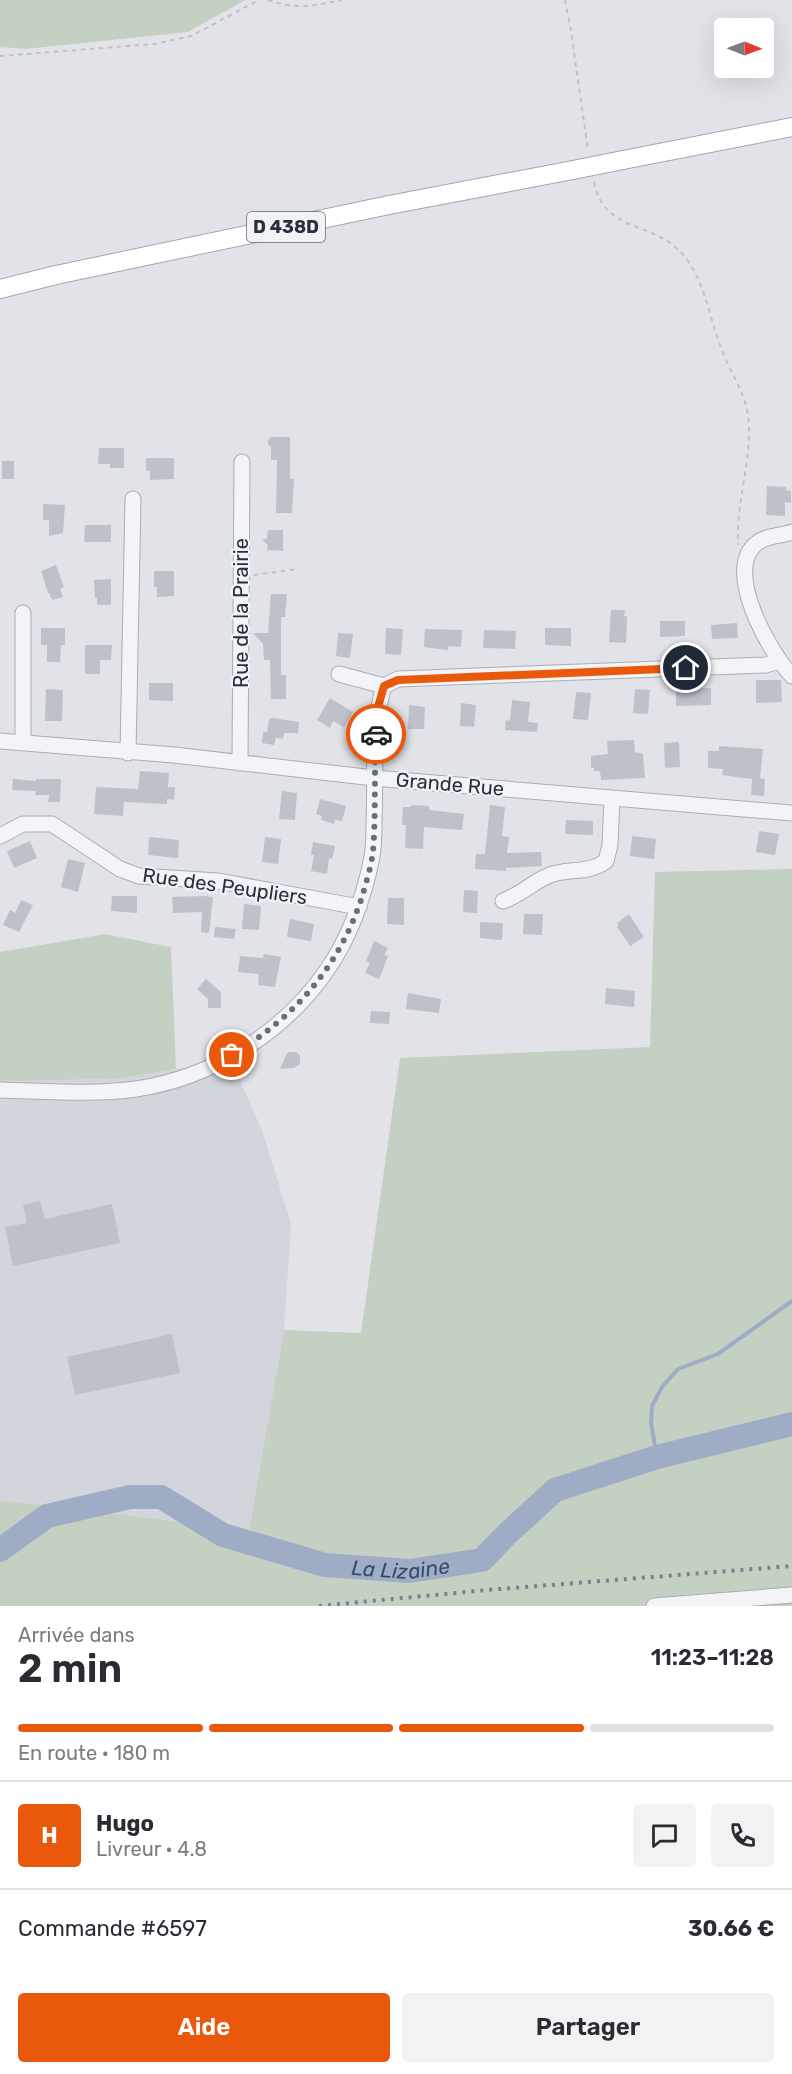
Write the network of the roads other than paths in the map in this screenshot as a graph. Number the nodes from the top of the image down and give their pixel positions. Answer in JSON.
{"nodes":[{"id":1,"x":792,"y":127,"type":"edge"},
{"id":2,"x":0,"y":289,"type":"edge"},
{"id":3,"x":242,"y":462,"type":"dead end"},
{"id":4,"x":133,"y":499,"type":"dead end"},
{"id":5,"x":792,"y":532,"type":"edge"},
{"id":6,"x":23,"y":613,"type":"dead end"},
{"id":7,"x":779,"y":661,"type":"junction"},
{"id":8,"x":339,"y":675,"type":"dead end"},
{"id":9,"x":792,"y":676,"type":"edge"},
{"id":10,"x":384,"y":686,"type":"junction"},
{"id":11,"x":0,"y":741,"type":"edge"},
{"id":12,"x":22,"y":743,"type":"junction"},
{"id":13,"x":128,"y":753,"type":"junction"},
{"id":14,"x":240,"y":763,"type":"junction"},
{"id":15,"x":374,"y":778,"type":"junction"},
{"id":16,"x":612,"y":798,"type":"junction"},
{"id":17,"x":792,"y":813,"type":"edge"},
{"id":18,"x":0,"y":836,"type":"edge"},
{"id":19,"x":503,"y":901,"type":"dead end"},
{"id":20,"x":359,"y":907,"type":"junction"},
{"id":21,"x":0,"y":1090,"type":"edge"},
{"id":22,"x":792,"y":1595,"type":"edge"},
{"id":23,"x":654,"y":1606,"type":"edge"}],
"edges":[{"from":1,"to":2,"type":"main road","number":"D 438D","bridge":true},
{"from":3,"to":14,"type":"street","name":"Rue de la Prairie"},
{"from":4,"to":13,"type":"street"},
{"from":5,"to":7,"type":"street"},
{"from":6,"to":12,"type":"street"},
{"from":7,"to":9,"type":"street"},
{"from":7,"to":10,"type":"street"},
{"from":8,"to":10,"type":"street"},
{"from":10,"to":15,"type":"street"},
{"from":11,"to":12,"type":"street","name":"Grande Rue"},
{"from":12,"to":13,"type":"street","name":"Grande Rue"},
{"from":13,"to":14,"type":"street","name":"Grande Rue"},
{"from":14,"to":15,"type":"street","name":"Grande Rue"},
{"from":15,"to":16,"type":"street","name":"Grande Rue"},
{"from":15,"to":20,"type":"street"},
{"from":16,"to":17,"type":"street","name":"Grande Rue"},
{"from":16,"to":19,"type":"street"},
{"from":18,"to":20,"type":"street","name":"Rue des Peupliers"},
{"from":20,"to":21,"type":"street"},
{"from":22,"to":23,"type":"street"}]}
